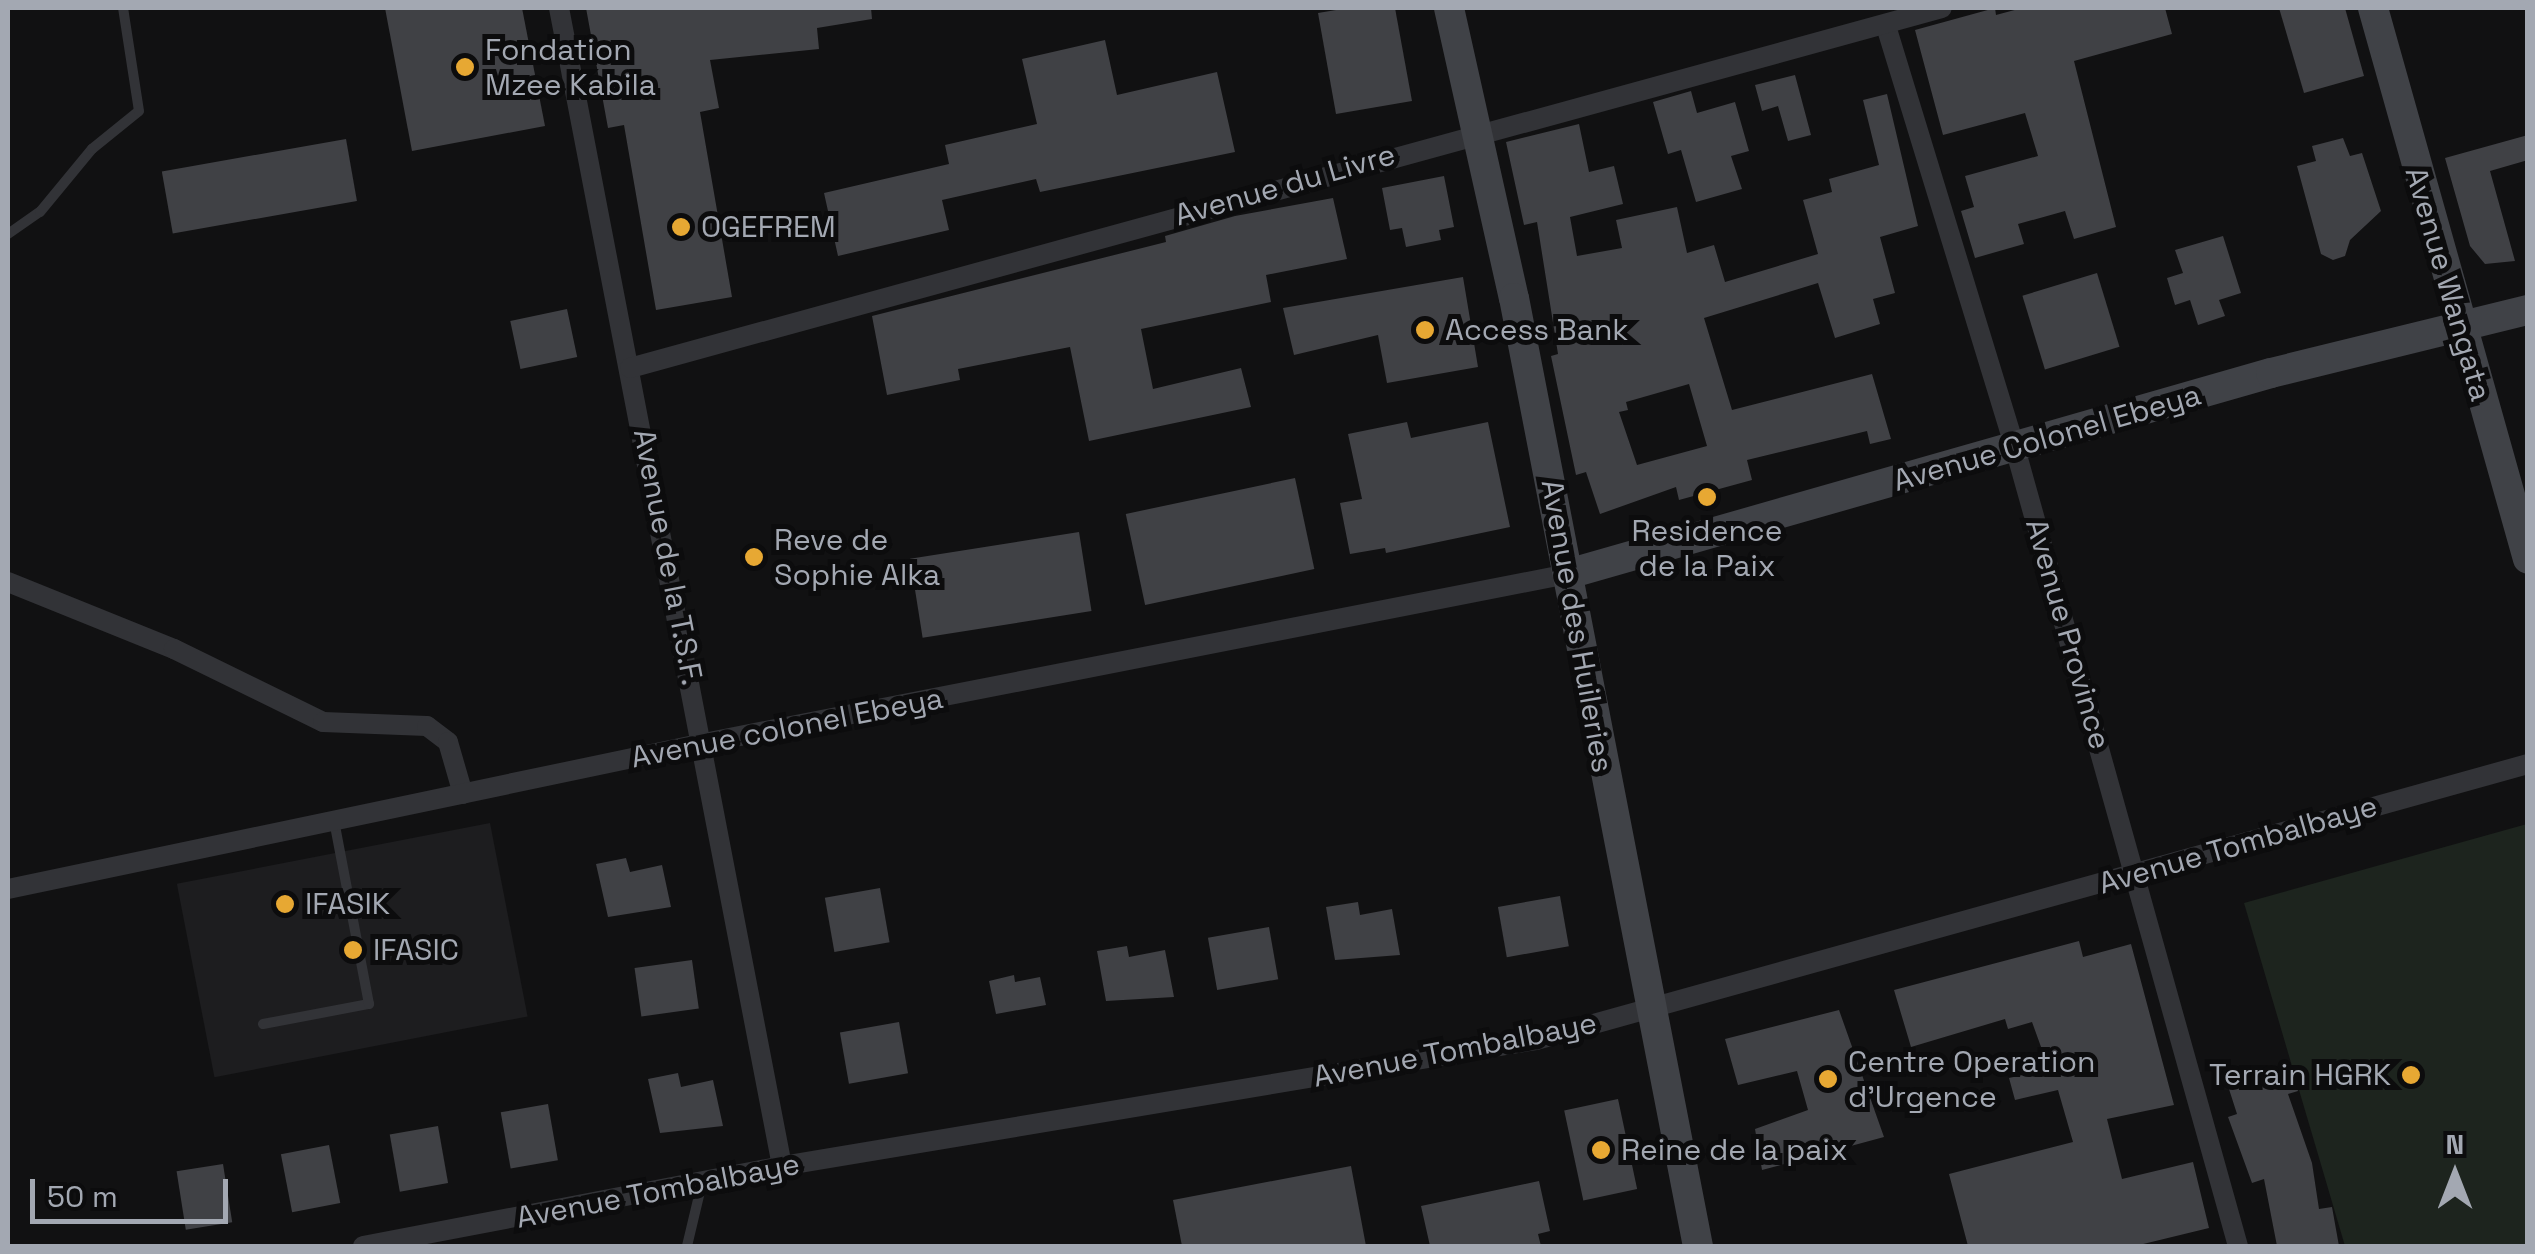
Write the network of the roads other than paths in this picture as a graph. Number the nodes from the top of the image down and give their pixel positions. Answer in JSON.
{"nodes":[{"id":1,"x":122,"y":8,"type":"edge"},
{"id":2,"x":559,"y":8,"type":"edge"},
{"id":3,"x":1448,"y":8,"type":"edge"},
{"id":4,"x":1942,"y":8,"type":"edge"},
{"id":5,"x":2373,"y":8,"type":"edge"},
{"id":6,"x":1886,"y":26,"type":"junction"},
{"id":7,"x":1477,"y":132,"type":"junction"},
{"id":8,"x":8,"y":234,"type":"edge"},
{"id":9,"x":2528,"y":310,"type":"edge"},
{"id":10,"x":2459,"y":329,"type":"junction"},
{"id":11,"x":630,"y":368,"type":"junction"},
{"id":12,"x":2015,"y":448,"type":"junction"},
{"id":13,"x":2528,"y":559,"type":"edge"},
{"id":14,"x":1568,"y":574,"type":"junction"},
{"id":15,"x":8,"y":582,"type":"edge"},
{"id":16,"x":704,"y":743,"type":"junction"},
{"id":17,"x":2528,"y":764,"type":"edge"},
{"id":18,"x":464,"y":794,"type":"junction"},
{"id":19,"x":334,"y":821,"type":"junction"},
{"id":20,"x":2135,"y":874,"type":"junction"},
{"id":21,"x":8,"y":889,"type":"edge"},
{"id":22,"x":1651,"y":1010,"type":"junction"},
{"id":23,"x":263,"y":1024,"type":"dead end"},
{"id":24,"x":782,"y":1166,"type":"junction"},
{"id":25,"x":702,"y":1182,"type":"junction"},
{"id":26,"x":393,"y":1244,"type":"edge"},
{"id":27,"x":362,"y":1246,"type":"edge"},
{"id":28,"x":686,"y":1246,"type":"edge"},
{"id":29,"x":1698,"y":1246,"type":"edge"},
{"id":30,"x":2238,"y":1246,"type":"edge"}],
"edges":[{"from":1,"to":8,"type":"lane"},
{"from":2,"to":11,"type":"street","name":"Avenue de la T.S.F."},
{"from":3,"to":7,"type":"street","name":"Avenue des Huileries"},
{"from":4,"to":6,"type":"street","name":"Avenue du Livre"},
{"from":5,"to":10,"type":"street","name":"Avenue Wangata"},
{"from":6,"to":7,"type":"street","name":"Avenue du Livre"},
{"from":6,"to":12,"type":"street","name":"Avenue Province"},
{"from":7,"to":11,"type":"street","name":"Avenue du Livre"},
{"from":7,"to":14,"type":"street","name":"Avenue des Huileries"},
{"from":9,"to":10,"type":"street","name":"Avenue Colonel Ebeya"},
{"from":10,"to":12,"type":"street","name":"Avenue Colonel Ebeya"},
{"from":10,"to":13,"type":"street","name":"Avenue Wangata"},
{"from":11,"to":16,"type":"street","name":"Avenue de la T.S.F."},
{"from":12,"to":14,"type":"street","name":"Avenue Colonel Ebeya"},
{"from":12,"to":20,"type":"street","name":"Avenue Province"},
{"from":14,"to":16,"type":"street","name":"Avenue colonel Ebeya"},
{"from":14,"to":22,"type":"street","name":"Avenue des Huileries"},
{"from":15,"to":18,"type":"street"},
{"from":16,"to":18,"type":"street","name":"Avenue colonel Ebeya"},
{"from":16,"to":24,"type":"street","name":"Avenue de la T.S.F."},
{"from":17,"to":20,"type":"street","name":"Avenue Tombalbaye"},
{"from":18,"to":19,"type":"street","name":"Avenue colonel Ebeya"},
{"from":19,"to":21,"type":"street","name":"Avenue colonel Ebeya"},
{"from":19,"to":23,"type":"lane"},
{"from":20,"to":22,"type":"street","name":"Avenue Tombalbaye"},
{"from":20,"to":30,"type":"street","name":"Avenue Province"},
{"from":22,"to":24,"type":"street","name":"Avenue Tombalbaye"},
{"from":22,"to":29,"type":"street","name":"Avenue des Huileries"},
{"from":24,"to":25,"type":"street","name":"Avenue Tombalbaye"},
{"from":25,"to":26,"type":"street","name":"Avenue Tombalbaye"},
{"from":25,"to":28,"type":"lane"},
{"from":26,"to":27,"type":"street","name":"Avenue Tombalbaye"}]}
